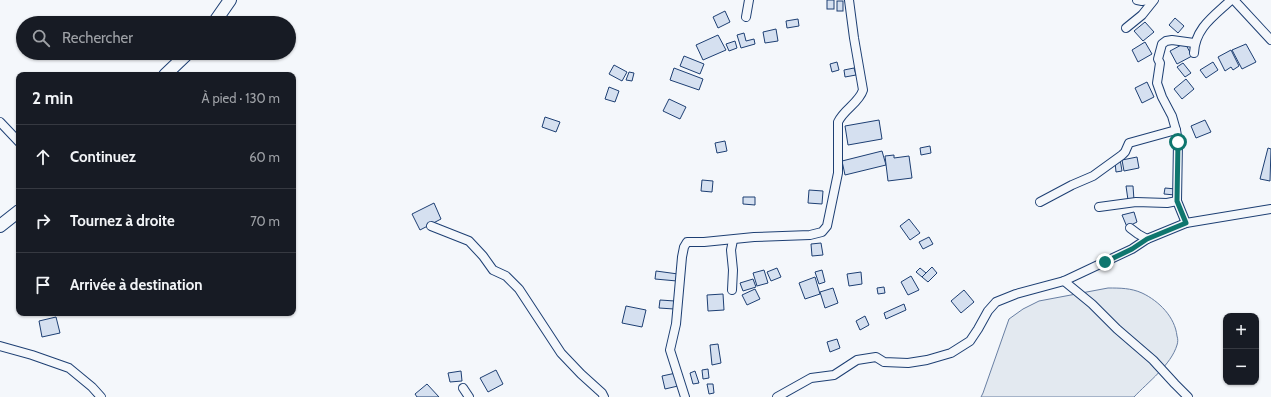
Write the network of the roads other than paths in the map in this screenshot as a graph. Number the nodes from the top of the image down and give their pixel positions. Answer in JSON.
{"nodes":[{"id":1,"x":230,"y":0,"type":"edge"},
{"id":2,"x":749,"y":0,"type":"edge"},
{"id":3,"x":849,"y":0,"type":"edge"},
{"id":4,"x":1137,"y":0,"type":"edge"},
{"id":5,"x":1148,"y":0,"type":"edge"},
{"id":6,"x":1154,"y":0,"type":"edge"},
{"id":7,"x":1232,"y":0,"type":"edge"},
{"id":8,"x":219,"y":16,"type":"edge"},
{"id":9,"x":746,"y":16,"type":"dead end"},
{"id":10,"x":1126,"y":28,"type":"dead end"},
{"id":11,"x":1271,"y":40,"type":"edge"},
{"id":12,"x":1194,"y":43,"type":"junction"},
{"id":13,"x":1194,"y":53,"type":"dead end"},
{"id":14,"x":181,"y":60,"type":"edge"},
{"id":15,"x":168,"y":72,"type":"edge"},
{"id":16,"x":0,"y":122,"type":"edge"},
{"id":17,"x":1176,"y":130,"type":"junction"},
{"id":18,"x":16,"y":139,"type":"edge"},
{"id":19,"x":1177,"y":201,"type":"junction"},
{"id":20,"x":1040,"y":202,"type":"dead end"},
{"id":21,"x":1099,"y":207,"type":"dead end"},
{"id":22,"x":1271,"y":209,"type":"edge"},
{"id":23,"x":16,"y":213,"type":"edge"},
{"id":24,"x":1186,"y":223,"type":"junction"},
{"id":25,"x":0,"y":226,"type":"edge"},
{"id":26,"x":431,"y":226,"type":"dead end"},
{"id":27,"x":1130,"y":228,"type":"dead end"},
{"id":28,"x":1147,"y":239,"type":"junction"},
{"id":29,"x":733,"y":240,"type":"junction"},
{"id":30,"x":1064,"y":281,"type":"junction"},
{"id":31,"x":732,"y":290,"type":"dead end"},
{"id":32,"x":0,"y":346,"type":"edge"},
{"id":33,"x":463,"y":388,"type":"dead end"},
{"id":34,"x":102,"y":397,"type":"edge"},
{"id":35,"x":469,"y":397,"type":"edge"},
{"id":36,"x":604,"y":397,"type":"edge"},
{"id":37,"x":685,"y":397,"type":"edge"},
{"id":38,"x":777,"y":397,"type":"edge"},
{"id":39,"x":1188,"y":397,"type":"edge"}],
"edges":[{"from":1,"to":8,"type":"street"},
{"from":2,"to":9,"type":"street"},
{"from":3,"to":29,"type":"street"},
{"from":4,"to":5,"type":"street"},
{"from":6,"to":10,"type":"street"},
{"from":7,"to":11,"type":"street"},
{"from":7,"to":12,"type":"street"},
{"from":12,"to":13,"type":"street"},
{"from":12,"to":17,"type":"street"},
{"from":14,"to":15,"type":"street"},
{"from":16,"to":18,"type":"street"},
{"from":17,"to":19,"type":"street"},
{"from":17,"to":20,"type":"street"},
{"from":19,"to":21,"type":"street"},
{"from":19,"to":24,"type":"street"},
{"from":22,"to":24,"type":"street"},
{"from":23,"to":25,"type":"street"},
{"from":24,"to":28,"type":"street"},
{"from":26,"to":36,"type":"street"},
{"from":27,"to":28,"type":"street"},
{"from":28,"to":30,"type":"street"},
{"from":29,"to":31,"type":"street"},
{"from":29,"to":37,"type":"street"},
{"from":30,"to":38,"type":"street"},
{"from":30,"to":39,"type":"street"},
{"from":32,"to":34,"type":"street"},
{"from":33,"to":35,"type":"street"}]}
